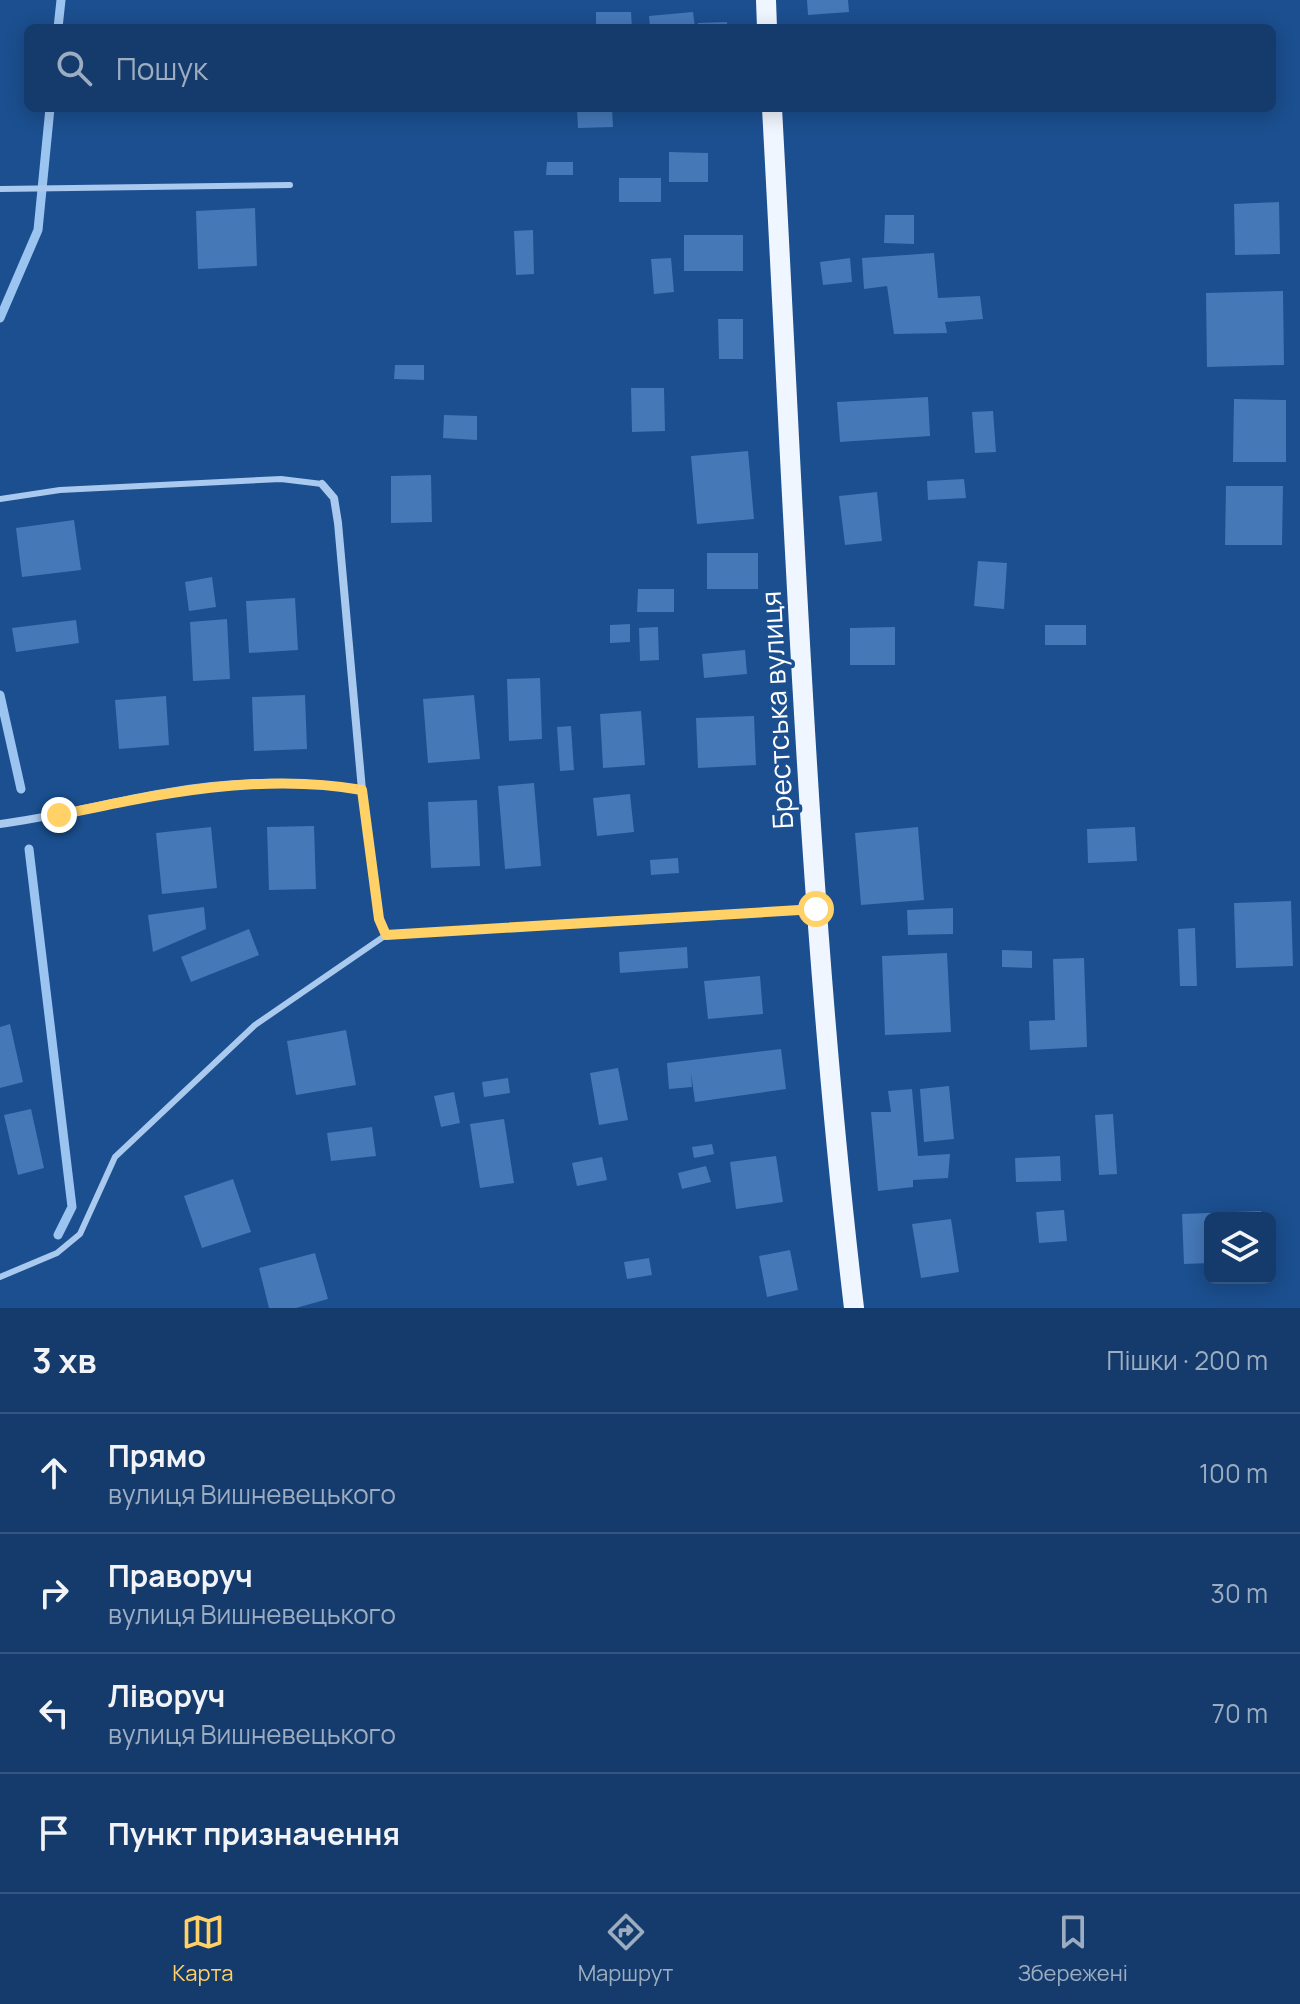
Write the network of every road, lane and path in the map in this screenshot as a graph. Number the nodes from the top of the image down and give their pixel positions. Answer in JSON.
{"nodes":[{"id":1,"x":766,"y":0,"type":"edge"},
{"id":2,"x":767,"y":24,"type":"edge"},
{"id":3,"x":772,"y":112,"type":"edge"},
{"id":4,"x":290,"y":185,"type":"dead end"},
{"id":5,"x":0,"y":189,"type":"edge"},
{"id":6,"x":322,"y":484,"type":"joint"},
{"id":7,"x":0,"y":499,"type":"edge"},
{"id":8,"x":362,"y":790,"type":"junction"},
{"id":9,"x":0,"y":824,"type":"edge"},
{"id":10,"x":816,"y":909,"type":"junction"},
{"id":11,"x":386,"y":935,"type":"junction"},
{"id":12,"x":0,"y":1277,"type":"edge"},
{"id":13,"x":854,"y":1308,"type":"edge"}],
"edges":[{"from":1,"to":2,"type":"main road"},
{"from":3,"to":10,"type":"main road","name":"Брестська вулиця"},
{"from":4,"to":5,"type":"lane"},
{"from":6,"to":7,"type":"lane"},
{"from":6,"to":8,"type":"street"},
{"from":8,"to":9,"type":"street"},
{"from":8,"to":11,"type":"street"},
{"from":10,"to":11,"type":"street"},
{"from":10,"to":13,"type":"main road","name":"Брестська вулиця"},
{"from":11,"to":12,"type":"lane"}]}
